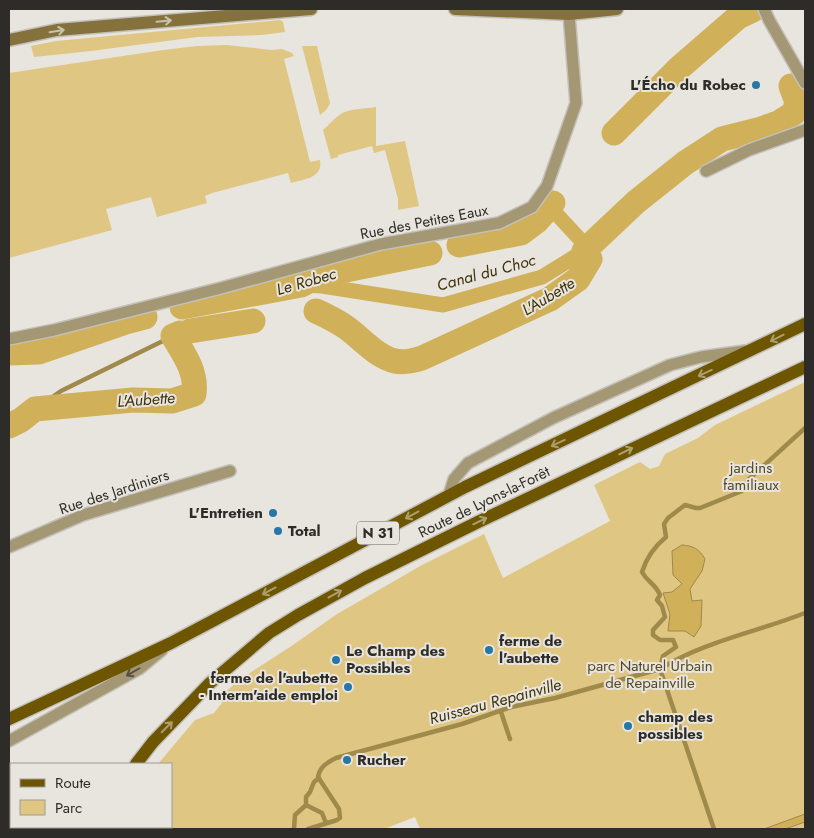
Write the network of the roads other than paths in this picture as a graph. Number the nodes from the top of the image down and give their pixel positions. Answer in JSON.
{"nodes":[{"id":1,"x":311,"y":9,"type":"edge"},
{"id":2,"x":456,"y":9,"type":"edge"},
{"id":3,"x":618,"y":9,"type":"edge"},
{"id":4,"x":764,"y":9,"type":"edge"},
{"id":5,"x":569,"y":14,"type":"junction"},
{"id":6,"x":9,"y":40,"type":"edge"},
{"id":7,"x":805,"y":82,"type":"edge"},
{"id":8,"x":805,"y":130,"type":"edge"},
{"id":9,"x":706,"y":171,"type":"dead end"},
{"id":10,"x":805,"y":324,"type":"edge"},
{"id":11,"x":9,"y":339,"type":"edge"},
{"id":12,"x":754,"y":349,"type":"junction"},
{"id":13,"x":805,"y":367,"type":"edge"},
{"id":14,"x":230,"y":471,"type":"dead end"},
{"id":15,"x":450,"y":495,"type":"junction"},
{"id":16,"x":9,"y":547,"type":"edge"},
{"id":17,"x":171,"y":643,"type":"junction"},
{"id":18,"x":9,"y":719,"type":"edge"},
{"id":19,"x":9,"y":741,"type":"edge"},
{"id":20,"x":137,"y":763,"type":"edge"}],
"edges":[{"from":6,"to":1,"type":"street","one_way":true},
{"from":2,"to":5,"type":"street"},
{"from":3,"to":5,"type":"street"},
{"from":4,"to":7,"type":"street"},
{"from":5,"to":11,"type":"street","name":"Rue des Petites Eaux"},
{"from":8,"to":9,"type":"street"},
{"from":10,"to":12,"type":"main road","name":"Route de Lyons-la-Forêt","number":"N 31","one_way":true},
{"from":12,"to":15,"type":"main road","name":"Route de Lyons-la-Forêt","number":"N 31","one_way":true},
{"from":12,"to":15,"type":"street"},
{"from":20,"to":13,"type":"main road","name":"Route de Lyons-la-Forêt","number":"N 31","one_way":true},
{"from":14,"to":16,"type":"street","name":"Rue des Jardiniers"},
{"from":15,"to":17,"type":"main road","name":"Route de Lyons-la-Forêt","number":"N 31","one_way":true},
{"from":17,"to":18,"type":"main road","name":"Route de Lyons-la-Forêt","number":"N 31"},
{"from":17,"to":19,"type":"street","name":"Route de Lyons-la-Forêt","one_way":true}]}
